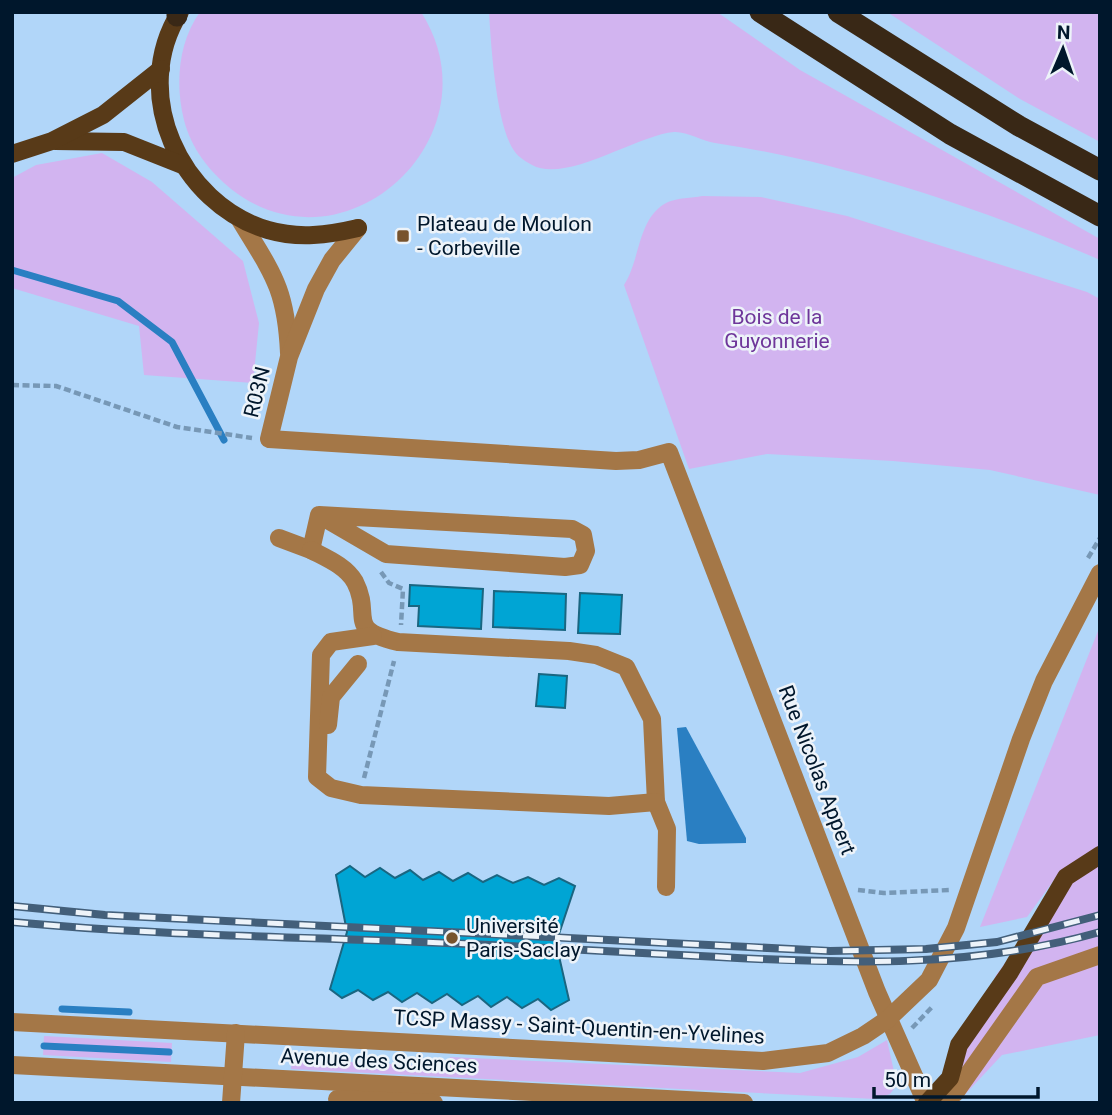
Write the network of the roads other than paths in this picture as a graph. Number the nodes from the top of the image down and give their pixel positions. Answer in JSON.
{"nodes":[{"id":1,"x":760,"y":12,"type":"edge"},
{"id":2,"x":838,"y":12,"type":"edge"},
{"id":3,"x":178,"y":13,"type":"edge"},
{"id":4,"x":160,"y":69,"type":"junction"},
{"id":5,"x":52,"y":141,"type":"junction"},
{"id":6,"x":12,"y":154,"type":"edge"},
{"id":7,"x":183,"y":165,"type":"junction"},
{"id":8,"x":1100,"y":170,"type":"edge"},
{"id":9,"x":1100,"y":216,"type":"edge"},
{"id":10,"x":239,"y":218,"type":"junction"},
{"id":11,"x":358,"y":228,"type":"joint"},
{"id":12,"x":289,"y":357,"type":"junction"},
{"id":13,"x":669,"y":452,"type":"joint"},
{"id":14,"x":319,"y":515,"type":"junction"},
{"id":15,"x":279,"y":538,"type":"dead end"},
{"id":16,"x":311,"y":550,"type":"junction"},
{"id":17,"x":1100,"y":573,"type":"edge"},
{"id":18,"x":373,"y":636,"type":"junction"},
{"id":19,"x":358,"y":664,"type":"dead end"},
{"id":20,"x":316,"y":737,"type":"junction"},
{"id":21,"x":656,"y":802,"type":"junction"},
{"id":22,"x":1100,"y":855,"type":"edge"},
{"id":23,"x":666,"y":887,"type":"dead end"},
{"id":24,"x":1100,"y":955,"type":"edge"},
{"id":25,"x":888,"y":1019,"type":"junction"},
{"id":26,"x":12,"y":1022,"type":"edge"},
{"id":27,"x":236,"y":1033,"type":"junction"},
{"id":28,"x":12,"y":1065,"type":"edge"},
{"id":29,"x":232,"y":1077,"type":"junction"},
{"id":30,"x":337,"y":1099,"type":"dead end"},
{"id":31,"x":231,"y":1103,"type":"edge"},
{"id":32,"x":434,"y":1103,"type":"edge"},
{"id":33,"x":744,"y":1103,"type":"edge"},
{"id":34,"x":927,"y":1103,"type":"edge"},
{"id":35,"x":940,"y":1103,"type":"edge"}],
"edges":[{"from":1,"to":9,"type":"highway"},
{"from":2,"to":8,"type":"highway"},
{"from":3,"to":4,"type":"main road"},
{"from":4,"to":5,"type":"main road"},
{"from":4,"to":7,"type":"main road"},
{"from":5,"to":6,"type":"main road"},
{"from":5,"to":7,"type":"main road"},
{"from":7,"to":10,"type":"main road"},
{"from":10,"to":11,"type":"main road"},
{"from":10,"to":12,"type":"street"},
{"from":11,"to":12,"type":"street"},
{"from":12,"to":13,"type":"street","name":"R03N"},
{"from":13,"to":25,"type":"street","name":"Rue Nicolas Appert"},
{"from":14,"to":14,"type":"street"},
{"from":14,"to":16,"type":"street"},
{"from":15,"to":16,"type":"street"},
{"from":16,"to":18,"type":"street"},
{"from":17,"to":25,"type":"street","name":"TCSP Massy - Saint-Quentin-en-Yvelines"},
{"from":18,"to":20,"type":"street"},
{"from":18,"to":21,"type":"street"},
{"from":19,"to":20,"type":"street"},
{"from":20,"to":21,"type":"street"},
{"from":21,"to":23,"type":"street"},
{"from":22,"to":34,"type":"main road"},
{"from":24,"to":35,"type":"street"},
{"from":25,"to":27,"type":"street","name":"TCSP Massy - Saint-Quentin-en-Yvelines"},
{"from":25,"to":34,"type":"street","name":"Rue Nicolas Appert"},
{"from":26,"to":27,"type":"street","name":"TCSP Massy - Saint-Quentin-en-Yvelines"},
{"from":27,"to":29,"type":"street"},
{"from":28,"to":29,"type":"street","name":"Avenue des Sciences"},
{"from":29,"to":31,"type":"street"},
{"from":29,"to":33,"type":"street","name":"Avenue des Sciences"},
{"from":30,"to":32,"type":"street"}]}
